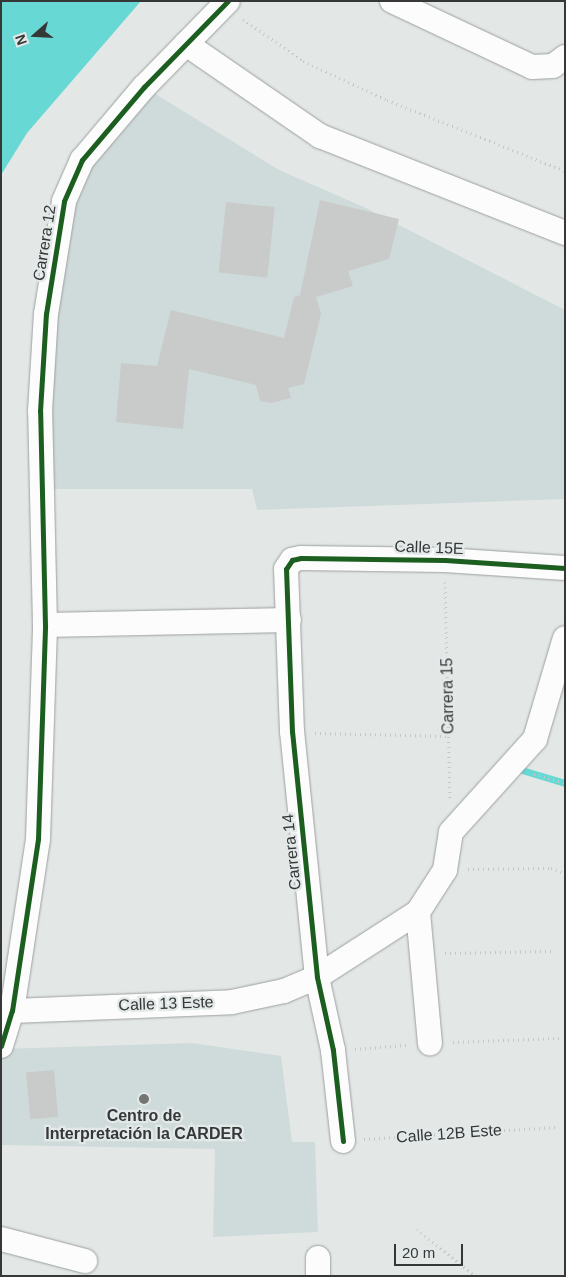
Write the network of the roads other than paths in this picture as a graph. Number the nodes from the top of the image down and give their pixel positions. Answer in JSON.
{"nodes":[{"id":1,"x":392,"y":1,"type":"edge"},
{"id":2,"x":226,"y":4,"type":"edge"},
{"id":3,"x":186,"y":44,"type":"junction"},
{"id":4,"x":565,"y":57,"type":"edge"},
{"id":5,"x":565,"y":233,"type":"edge"},
{"id":6,"x":292,"y":560,"type":"joint"},
{"id":7,"x":565,"y":568,"type":"edge"},
{"id":8,"x":289,"y":620,"type":"junction"},
{"id":9,"x":45,"y":625,"type":"junction"},
{"id":10,"x":565,"y":638,"type":"edge"},
{"id":11,"x":418,"y":912,"type":"junction"},
{"id":12,"x":317,"y":977,"type":"junction"},
{"id":13,"x":12,"y":1011,"type":"junction"},
{"id":14,"x":430,"y":1043,"type":"dead end"},
{"id":15,"x":1,"y":1046,"type":"edge"},
{"id":16,"x":343,"y":1141,"type":"road end"},
{"id":17,"x":1,"y":1239,"type":"edge"},
{"id":18,"x":85,"y":1261,"type":"dead end"}],
"edges":[{"from":1,"to":4,"type":"street"},
{"from":2,"to":3,"type":"street","name":"Carrera 12"},
{"from":3,"to":5,"type":"street"},
{"from":3,"to":9,"type":"street","name":"Carrera 12"},
{"from":6,"to":7,"type":"street","name":"Calle 15E"},
{"from":6,"to":8,"type":"street","name":"Carrera 14"},
{"from":8,"to":9,"type":"street"},
{"from":8,"to":12,"type":"street","name":"Carrera 14"},
{"from":9,"to":13,"type":"street","name":"Carrera 12"},
{"from":10,"to":11,"type":"street"},
{"from":11,"to":12,"type":"street","name":"Calle 13 Este"},
{"from":11,"to":14,"type":"street"},
{"from":12,"to":13,"type":"street","name":"Calle 13 Este"},
{"from":12,"to":16,"type":"street","name":"Carrera 14"},
{"from":13,"to":15,"type":"street","name":"Carrera 12"},
{"from":17,"to":18,"type":"street"}]}
